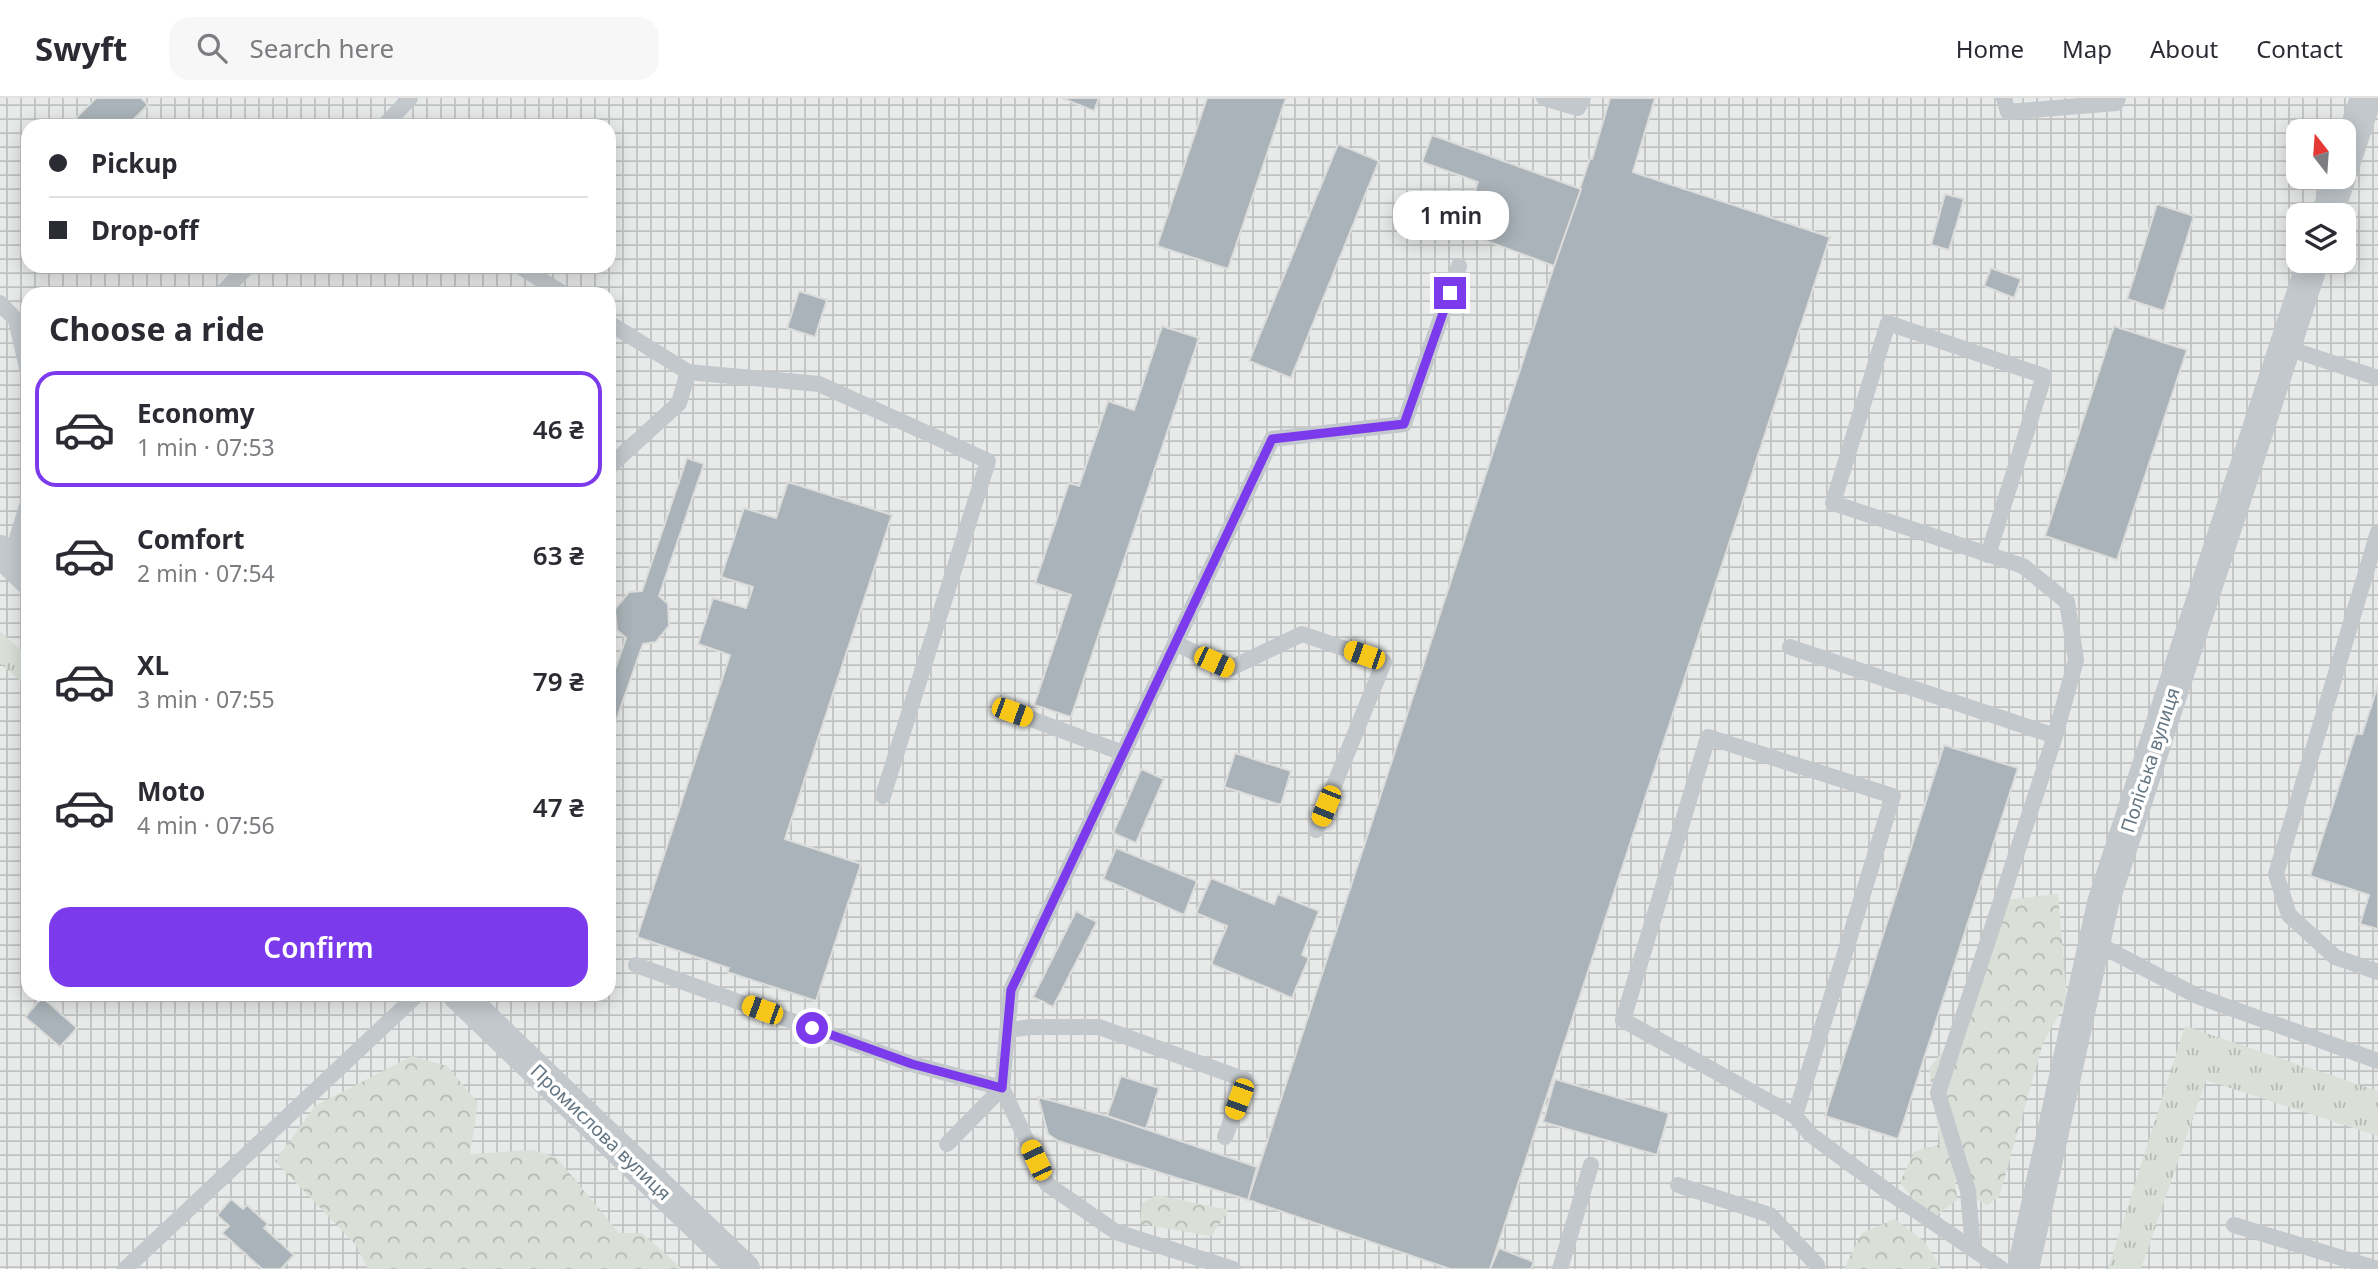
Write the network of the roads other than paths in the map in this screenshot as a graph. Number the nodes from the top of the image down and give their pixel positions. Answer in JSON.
{"nodes":[{"id":1,"x":410,"y":98,"type":"edge"},
{"id":2,"x":1544,"y":98,"type":"edge"},
{"id":3,"x":1583,"y":98,"type":"edge"},
{"id":4,"x":2004,"y":98,"type":"edge"},
{"id":5,"x":2118,"y":98,"type":"edge"},
{"id":6,"x":2366,"y":98,"type":"edge"},
{"id":7,"x":390,"y":119,"type":"edge"},
{"id":8,"x":2356,"y":128,"type":"edge"},
{"id":9,"x":1459,"y":266,"type":"dead end"},
{"id":10,"x":241,"y":273,"type":"edge"},
{"id":11,"x":530,"y":273,"type":"edge"},
{"id":12,"x":2309,"y":273,"type":"edge"},
{"id":13,"x":227,"y":287,"type":"edge"},
{"id":14,"x":553,"y":287,"type":"edge"},
{"id":15,"x":0,"y":303,"type":"edge"},
{"id":16,"x":616,"y":327,"type":"edge"},
{"id":17,"x":21,"y":342,"type":"edge"},
{"id":18,"x":2284,"y":347,"type":"junction"},
{"id":19,"x":688,"y":372,"type":"junction"},
{"id":20,"x":2378,"y":378,"type":"edge"},
{"id":21,"x":616,"y":461,"type":"edge"},
{"id":22,"x":21,"y":531,"type":"edge"},
{"id":23,"x":2378,"y":532,"type":"edge"},
{"id":24,"x":1988,"y":555,"type":"junction"},
{"id":25,"x":13,"y":563,"type":"edge"},
{"id":26,"x":1175,"y":643,"type":"junction"},
{"id":27,"x":1790,"y":647,"type":"dead end"},
{"id":28,"x":1012,"y":712,"type":"dead end"},
{"id":29,"x":2055,"y":736,"type":"junction"},
{"id":30,"x":1123,"y":753,"type":"junction"},
{"id":31,"x":883,"y":796,"type":"dead end"},
{"id":32,"x":1316,"y":830,"type":"dead end"},
{"id":33,"x":2094,"y":942,"type":"junction"},
{"id":34,"x":636,"y":965,"type":"dead end"},
{"id":35,"x":2378,"y":972,"type":"edge"},
{"id":36,"x":411,"y":1001,"type":"edge"},
{"id":37,"x":465,"y":1001,"type":"edge"},
{"id":38,"x":1008,"y":1030,"type":"junction"},
{"id":39,"x":2378,"y":1061,"type":"edge"},
{"id":40,"x":1002,"y":1088,"type":"junction"},
{"id":41,"x":1795,"y":1116,"type":"junction"},
{"id":42,"x":1225,"y":1137,"type":"dead end"},
{"id":43,"x":947,"y":1144,"type":"dead end"},
{"id":44,"x":1591,"y":1166,"type":"dead end"},
{"id":45,"x":1678,"y":1185,"type":"dead end"},
{"id":46,"x":2234,"y":1225,"type":"dead end"},
{"id":47,"x":1973,"y":1249,"type":"junction"},
{"id":48,"x":125,"y":1269,"type":"edge"},
{"id":49,"x":744,"y":1269,"type":"edge"},
{"id":50,"x":1233,"y":1269,"type":"edge"},
{"id":51,"x":1560,"y":1269,"type":"edge"},
{"id":52,"x":1817,"y":1269,"type":"edge"},
{"id":53,"x":2002,"y":1269,"type":"edge"},
{"id":54,"x":2024,"y":1269,"type":"edge"},
{"id":55,"x":2378,"y":1269,"type":"edge"}],
"edges":[{"from":1,"to":7,"type":"lane"},
{"from":2,"to":3,"type":"lane"},
{"from":4,"to":5,"type":"lane"},
{"from":6,"to":8,"type":"street"},
{"from":9,"to":26,"type":"lane"},
{"from":10,"to":13,"type":"lane"},
{"from":11,"to":14,"type":"lane"},
{"from":12,"to":18,"type":"street","name":"Поліська вулиця"},
{"from":15,"to":17,"type":"lane"},
{"from":16,"to":19,"type":"lane"},
{"from":18,"to":20,"type":"lane"},
{"from":18,"to":33,"type":"street","name":"Поліська вулиця"},
{"from":19,"to":21,"type":"lane"},
{"from":19,"to":31,"type":"lane"},
{"from":22,"to":25,"type":"lane"},
{"from":23,"to":35,"type":"lane"},
{"from":24,"to":24,"type":"lane"},
{"from":24,"to":29,"type":"lane"},
{"from":26,"to":30,"type":"lane"},
{"from":26,"to":32,"type":"lane"},
{"from":27,"to":29,"type":"lane"},
{"from":28,"to":30,"type":"lane"},
{"from":29,"to":47,"type":"lane"},
{"from":30,"to":38,"type":"lane"},
{"from":33,"to":39,"type":"lane"},
{"from":33,"to":54,"type":"street","name":"Поліська вулиця"},
{"from":34,"to":40,"type":"lane"},
{"from":36,"to":48,"type":"lane"},
{"from":37,"to":49,"type":"street","name":"Промислова вулиця"},
{"from":38,"to":40,"type":"lane"},
{"from":38,"to":42,"type":"lane"},
{"from":40,"to":43,"type":"lane"},
{"from":40,"to":50,"type":"lane"},
{"from":41,"to":41,"type":"lane"},
{"from":41,"to":47,"type":"lane"},
{"from":44,"to":51,"type":"lane"},
{"from":45,"to":52,"type":"lane"},
{"from":46,"to":55,"type":"lane"},
{"from":47,"to":53,"type":"lane"}]}
